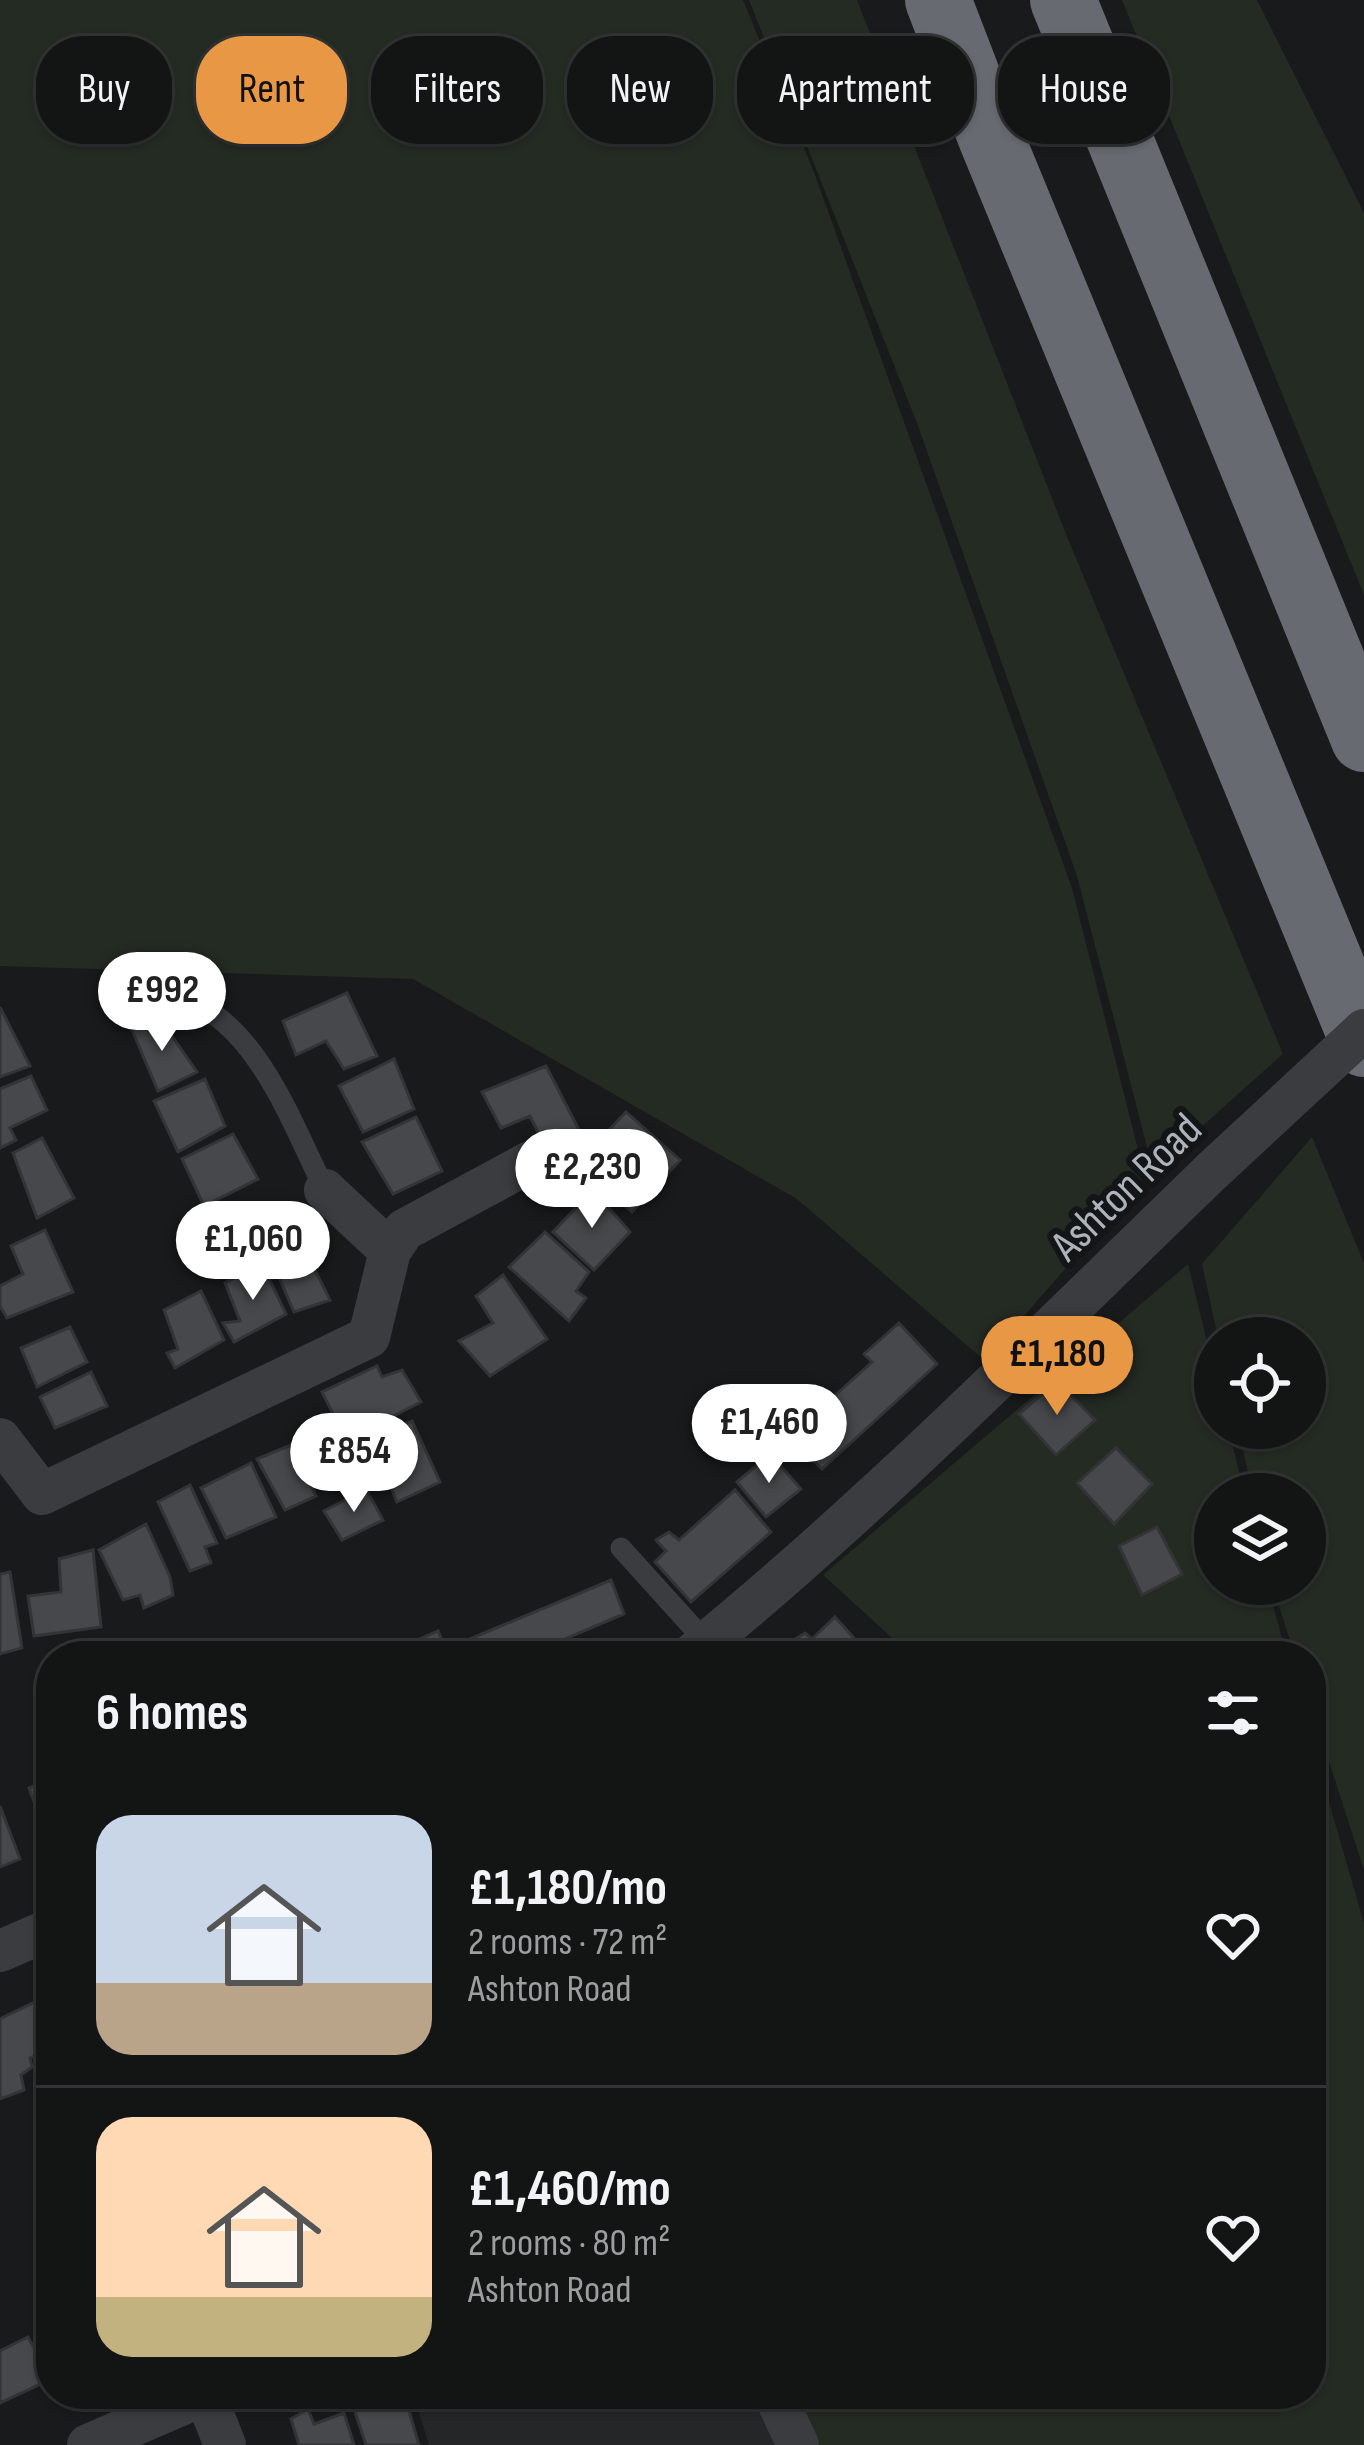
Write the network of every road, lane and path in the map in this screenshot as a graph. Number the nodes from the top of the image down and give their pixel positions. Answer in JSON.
{"nodes":[{"id":1,"x":938,"y":0,"type":"edge"},
{"id":2,"x":1063,"y":0,"type":"edge"},
{"id":3,"x":1364,"y":739,"type":"edge"},
{"id":4,"x":141,"y":994,"type":"dead end"},
{"id":5,"x":1364,"y":1030,"type":"edge"},
{"id":6,"x":1364,"y":1043,"type":"edge"},
{"id":7,"x":530,"y":1162,"type":"dead end"},
{"id":8,"x":325,"y":1190,"type":"joint"},
{"id":9,"x":390,"y":1251,"type":"junction"},
{"id":10,"x":0,"y":1439,"type":"edge"},
{"id":11,"x":621,"y":1548,"type":"dead end"},
{"id":12,"x":692,"y":1641,"type":"edge"},
{"id":13,"x":708,"y":1641,"type":"edge"},
{"id":14,"x":36,"y":1935,"type":"edge"},
{"id":15,"x":0,"y":1951,"type":"edge"},
{"id":16,"x":171,"y":2409,"type":"edge"},
{"id":17,"x":211,"y":2409,"type":"edge"},
{"id":18,"x":781,"y":2409,"type":"edge"},
{"id":19,"x":88,"y":2445,"type":"edge"},
{"id":20,"x":225,"y":2445,"type":"edge"},
{"id":21,"x":799,"y":2445,"type":"edge"}],
"edges":[{"from":1,"to":6,"type":"highway"},
{"from":2,"to":3,"type":"highway"},
{"from":4,"to":8,"type":"lane"},
{"from":5,"to":13,"type":"street","name":"Ashton Road","bridge":true},
{"from":7,"to":9,"type":"street"},
{"from":8,"to":9,"type":"street"},
{"from":9,"to":10,"type":"street"},
{"from":11,"to":12,"type":"lane"},
{"from":14,"to":15,"type":"street"},
{"from":16,"to":19,"type":"street"},
{"from":17,"to":20,"type":"street"},
{"from":18,"to":21,"type":"street"}]}
